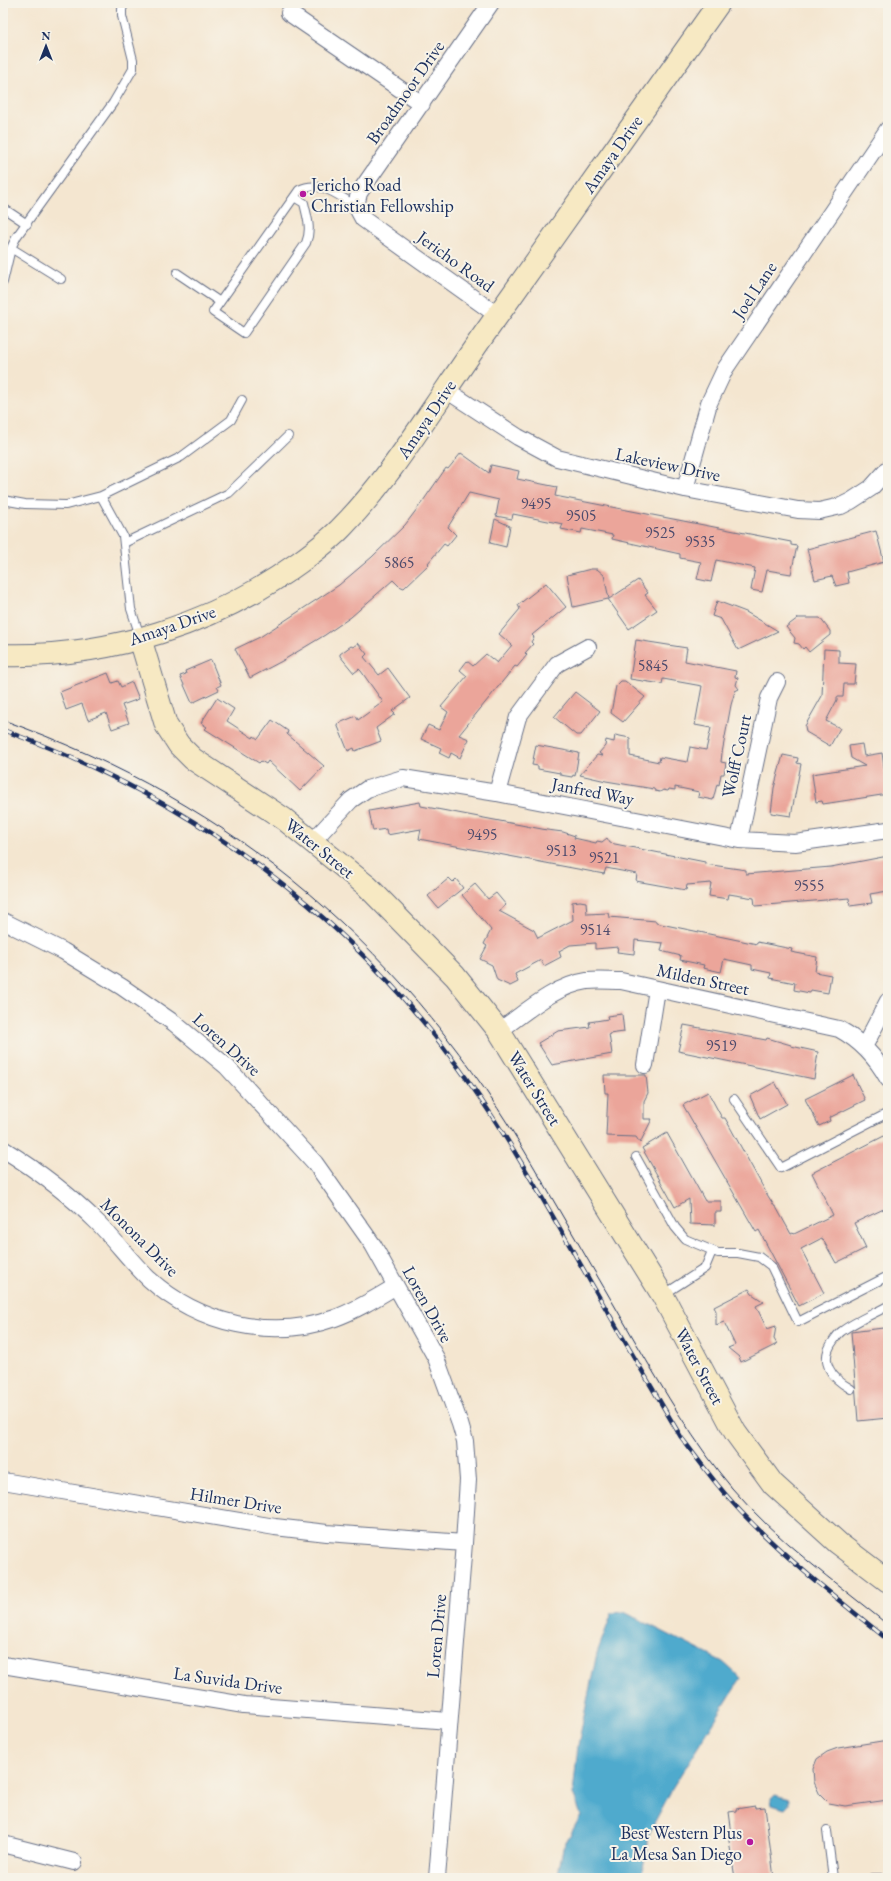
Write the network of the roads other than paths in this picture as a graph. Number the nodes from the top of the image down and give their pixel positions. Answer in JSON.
{"nodes":[{"id":1,"x":125,"y":3,"type":"edge"},
{"id":2,"x":491,"y":3,"type":"edge"},
{"id":3,"x":719,"y":3,"type":"edge"},
{"id":4,"x":289,"y":13,"type":"dead end"},
{"id":5,"x":422,"y":104,"type":"junction"},
{"id":6,"x":888,"y":129,"type":"edge"},
{"id":7,"x":294,"y":197,"type":"junction"},
{"id":8,"x":356,"y":206,"type":"junction"},
{"id":9,"x":3,"y":208,"type":"edge"},
{"id":10,"x":27,"y":224,"type":"junction"},
{"id":11,"x":11,"y":248,"type":"junction"},
{"id":12,"x":177,"y":273,"type":"dead end"},
{"id":13,"x":61,"y":279,"type":"dead end"},
{"id":14,"x":3,"y":282,"type":"edge"},
{"id":15,"x":220,"y":302,"type":"junction"},
{"id":16,"x":498,"y":315,"type":"junction"},
{"id":17,"x":446,"y":390,"type":"junction"},
{"id":18,"x":242,"y":400,"type":"dead end"},
{"id":19,"x":288,"y":436,"type":"dead end"},
{"id":20,"x":888,"y":469,"type":"edge"},
{"id":21,"x":685,"y":490,"type":"junction"},
{"id":22,"x":101,"y":496,"type":"junction"},
{"id":23,"x":3,"y":500,"type":"edge"},
{"id":24,"x":124,"y":543,"type":"junction"},
{"id":25,"x":140,"y":638,"type":"junction"},
{"id":26,"x":588,"y":647,"type":"dead end"},
{"id":27,"x":3,"y":655,"type":"edge"},
{"id":28,"x":777,"y":682,"type":"dead end"},
{"id":29,"x":497,"y":793,"type":"junction"},
{"id":30,"x":888,"y":830,"type":"edge"},
{"id":31,"x":739,"y":840,"type":"junction"},
{"id":32,"x":312,"y":842,"type":"junction"},
{"id":33,"x":3,"y":921,"type":"edge"},
{"id":34,"x":657,"y":989,"type":"junction"},
{"id":35,"x":888,"y":1001,"type":"edge"},
{"id":36,"x":499,"y":1031,"type":"junction"},
{"id":37,"x":864,"y":1047,"type":"junction"},
{"id":38,"x":646,"y":1065,"type":"dead end"},
{"id":39,"x":888,"y":1079,"type":"edge"},
{"id":40,"x":734,"y":1099,"type":"dead end"},
{"id":41,"x":888,"y":1113,"type":"edge"},
{"id":42,"x":3,"y":1149,"type":"edge"},
{"id":43,"x":636,"y":1157,"type":"dead end"},
{"id":44,"x":712,"y":1250,"type":"junction"},
{"id":45,"x":888,"y":1276,"type":"edge"},
{"id":46,"x":396,"y":1286,"type":"junction"},
{"id":47,"x":662,"y":1296,"type":"junction"},
{"id":48,"x":888,"y":1306,"type":"edge"},
{"id":49,"x":851,"y":1389,"type":"dead end"},
{"id":50,"x":3,"y":1481,"type":"edge"},
{"id":51,"x":464,"y":1543,"type":"junction"},
{"id":52,"x":888,"y":1581,"type":"edge"},
{"id":53,"x":3,"y":1665,"type":"edge"},
{"id":54,"x":449,"y":1721,"type":"junction"},
{"id":55,"x":826,"y":1831,"type":"dead end"},
{"id":56,"x":3,"y":1844,"type":"edge"},
{"id":57,"x":74,"y":1862,"type":"dead end"},
{"id":58,"x":884,"y":1877,"type":"edge"},
{"id":59,"x":437,"y":1878,"type":"edge"},
{"id":60,"x":833,"y":1878,"type":"edge"},
{"id":61,"x":872,"y":1878,"type":"edge"}],
"edges":[{"from":1,"to":10,"type":"lane"},
{"from":2,"to":5,"type":"street","name":"Broadmoor Drive"},
{"from":3,"to":16,"type":"street","name":"Amaya Drive"},
{"from":4,"to":5,"type":"street"},
{"from":5,"to":8,"type":"street","name":"Broadmoor Drive"},
{"from":6,"to":21,"type":"street","name":"Joel Lane"},
{"from":7,"to":8,"type":"lane"},
{"from":7,"to":15,"type":"lane"},
{"from":7,"to":15,"type":"lane"},
{"from":8,"to":16,"type":"street","name":"Jericho Road"},
{"from":9,"to":10,"type":"lane"},
{"from":10,"to":11,"type":"lane"},
{"from":11,"to":13,"type":"lane"},
{"from":11,"to":14,"type":"lane"},
{"from":12,"to":15,"type":"lane"},
{"from":16,"to":17,"type":"street","name":"Amaya Drive"},
{"from":17,"to":21,"type":"street","name":"Lakeview Drive"},
{"from":17,"to":25,"type":"street","name":"Amaya Drive"},
{"from":18,"to":22,"type":"lane"},
{"from":19,"to":24,"type":"lane"},
{"from":20,"to":21,"type":"street","name":"Lakeview Drive"},
{"from":22,"to":23,"type":"lane"},
{"from":22,"to":24,"type":"lane"},
{"from":24,"to":25,"type":"lane"},
{"from":25,"to":27,"type":"street","name":"Amaya Drive"},
{"from":25,"to":32,"type":"street","name":"Water Street"},
{"from":26,"to":29,"type":"street"},
{"from":28,"to":31,"type":"street","name":"Wolff Court"},
{"from":29,"to":31,"type":"street","name":"Janfred Way"},
{"from":29,"to":32,"type":"street","name":"Janfred Way"},
{"from":30,"to":31,"type":"street","name":"Janfred Way"},
{"from":32,"to":36,"type":"street","name":"Water Street"},
{"from":33,"to":46,"type":"street","name":"Loren Drive"},
{"from":34,"to":36,"type":"street","name":"Milden Street"},
{"from":34,"to":37,"type":"street","name":"Milden Street"},
{"from":34,"to":38,"type":"street"},
{"from":35,"to":37,"type":"street"},
{"from":36,"to":47,"type":"street","name":"Water Street"},
{"from":37,"to":39,"type":"street","name":"Milden Street"},
{"from":40,"to":41,"type":"lane"},
{"from":42,"to":46,"type":"street","name":"Monona Drive"},
{"from":43,"to":44,"type":"lane"},
{"from":44,"to":45,"type":"lane"},
{"from":44,"to":47,"type":"lane"},
{"from":46,"to":51,"type":"street","name":"Loren Drive"},
{"from":47,"to":52,"type":"street","name":"Water Street"},
{"from":48,"to":49,"type":"lane"},
{"from":50,"to":51,"type":"street","name":"Hilmer Drive"},
{"from":51,"to":54,"type":"street","name":"Loren Drive"},
{"from":53,"to":54,"type":"street","name":"La Suvida Drive"},
{"from":54,"to":59,"type":"street","name":"Loren Drive"},
{"from":55,"to":60,"type":"lane"},
{"from":56,"to":57,"type":"street"},
{"from":58,"to":61,"type":"lane"}]}
